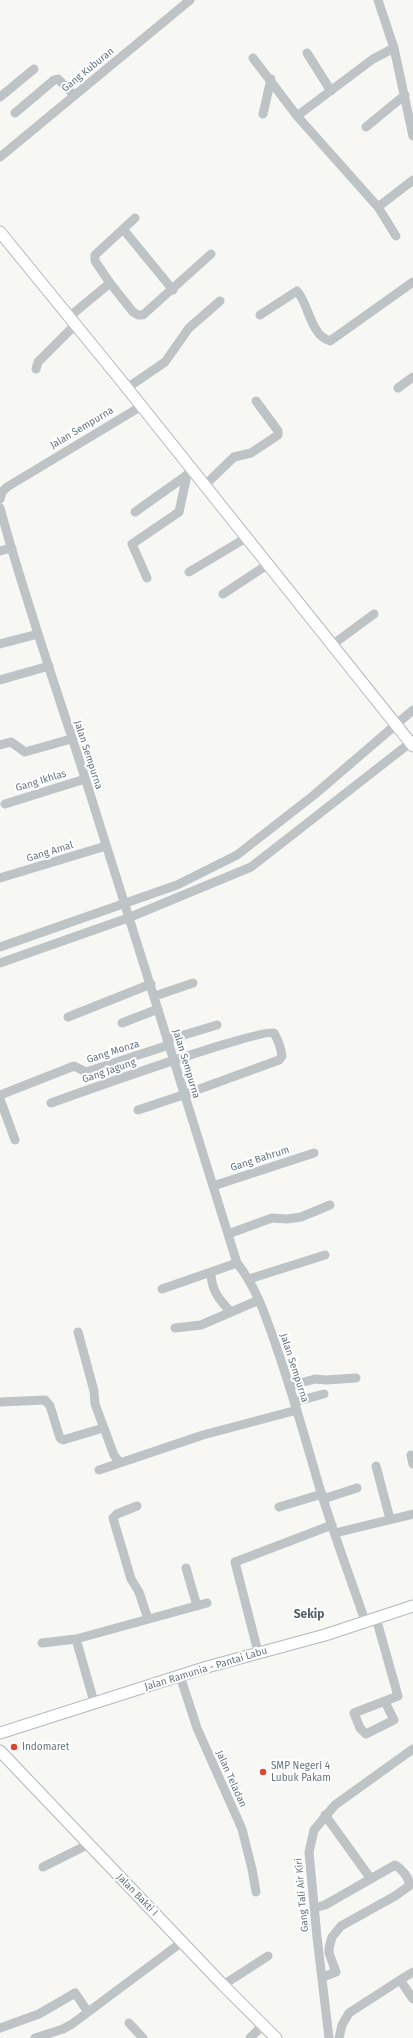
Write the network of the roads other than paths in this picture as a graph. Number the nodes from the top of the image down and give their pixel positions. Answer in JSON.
{"nodes":[{"id":1,"x":190,"y":0,"type":"edge"},
{"id":2,"x":378,"y":0,"type":"edge"},
{"id":3,"x":394,"y":48,"type":"junction"},
{"id":4,"x":307,"y":53,"type":"dead end"},
{"id":5,"x":253,"y":58,"type":"dead end"},
{"id":6,"x":34,"y":69,"type":"dead end"},
{"id":7,"x":271,"y":79,"type":"junction"},
{"id":8,"x":331,"y":91,"type":"junction"},
{"id":9,"x":74,"y":95,"type":"junction"},
{"id":10,"x":405,"y":95,"type":"junction"},
{"id":11,"x":0,"y":97,"type":"edge"},
{"id":12,"x":15,"y":113,"type":"dead end"},
{"id":13,"x":263,"y":114,"type":"dead end"},
{"id":14,"x":297,"y":116,"type":"junction"},
{"id":15,"x":366,"y":127,"type":"dead end"},
{"id":16,"x":413,"y":136,"type":"edge"},
{"id":17,"x":0,"y":157,"type":"edge"},
{"id":18,"x":413,"y":180,"type":"edge"},
{"id":19,"x":378,"y":207,"type":"junction"},
{"id":20,"x":135,"y":218,"type":"dead end"},
{"id":21,"x":123,"y":229,"type":"junction"},
{"id":22,"x":0,"y":232,"type":"edge"},
{"id":23,"x":396,"y":236,"type":"dead end"},
{"id":24,"x":212,"y":254,"type":"dead end"},
{"id":25,"x":413,"y":282,"type":"edge"},
{"id":26,"x":110,"y":283,"type":"junction"},
{"id":27,"x":173,"y":290,"type":"junction"},
{"id":28,"x":220,"y":301,"type":"dead end"},
{"id":29,"x":260,"y":316,"type":"dead end"},
{"id":30,"x":72,"y":321,"type":"junction"},
{"id":31,"x":36,"y":369,"type":"dead end"},
{"id":32,"x":413,"y":377,"type":"edge"},
{"id":33,"x":127,"y":388,"type":"junction"},
{"id":34,"x":398,"y":388,"type":"dead end"},
{"id":35,"x":256,"y":401,"type":"dead end"},
{"id":36,"x":140,"y":407,"type":"junction"},
{"id":37,"x":188,"y":472,"type":"junction"},
{"id":38,"x":204,"y":486,"type":"junction"},
{"id":39,"x":0,"y":498,"type":"edge"},
{"id":40,"x":0,"y":508,"type":"edge"},
{"id":41,"x":135,"y":512,"type":"dead end"},
{"id":42,"x":246,"y":538,"type":"junction"},
{"id":43,"x":12,"y":548,"type":"junction"},
{"id":44,"x":0,"y":551,"type":"edge"},
{"id":45,"x":267,"y":565,"type":"junction"},
{"id":46,"x":189,"y":572,"type":"dead end"},
{"id":47,"x":147,"y":578,"type":"dead end"},
{"id":48,"x":223,"y":594,"type":"dead end"},
{"id":49,"x":374,"y":614,"type":"dead end"},
{"id":50,"x":38,"y":634,"type":"junction"},
{"id":51,"x":0,"y":644,"type":"edge"},
{"id":52,"x":332,"y":645,"type":"junction"},
{"id":53,"x":48,"y":666,"type":"junction"},
{"id":54,"x":0,"y":680,"type":"edge"},
{"id":55,"x":413,"y":710,"type":"edge"},
{"id":56,"x":405,"y":736,"type":"edge"},
{"id":57,"x":71,"y":739,"type":"junction"},
{"id":58,"x":0,"y":745,"type":"edge"},
{"id":59,"x":85,"y":778,"type":"junction"},
{"id":60,"x":5,"y":804,"type":"dead end"},
{"id":61,"x":106,"y":846,"type":"junction"},
{"id":62,"x":0,"y":878,"type":"edge"},
{"id":63,"x":126,"y":911,"type":"junction"},
{"id":64,"x":0,"y":947,"type":"edge"},
{"id":65,"x":0,"y":963,"type":"edge"},
{"id":66,"x":193,"y":983,"type":"dead end"},
{"id":67,"x":151,"y":984,"type":"junction"},
{"id":68,"x":154,"y":996,"type":"junction"},
{"id":69,"x":158,"y":1009,"type":"junction"},
{"id":70,"x":68,"y":1017,"type":"dead end"},
{"id":71,"x":122,"y":1023,"type":"dead end"},
{"id":72,"x":217,"y":1026,"type":"dead end"},
{"id":73,"x":168,"y":1042,"type":"junction"},
{"id":74,"x":174,"y":1060,"type":"junction"},
{"id":75,"x":0,"y":1095,"type":"edge"},
{"id":76,"x":184,"y":1095,"type":"junction"},
{"id":77,"x":0,"y":1099,"type":"edge"},
{"id":78,"x":51,"y":1103,"type":"dead end"},
{"id":79,"x":138,"y":1110,"type":"dead end"},
{"id":80,"x":15,"y":1140,"type":"dead end"},
{"id":81,"x":314,"y":1153,"type":"dead end"},
{"id":82,"x":213,"y":1186,"type":"junction"},
{"id":83,"x":330,"y":1205,"type":"dead end"},
{"id":84,"x":228,"y":1234,"type":"junction"},
{"id":85,"x":325,"y":1255,"type":"dead end"},
{"id":86,"x":237,"y":1263,"type":"junction"},
{"id":87,"x":211,"y":1273,"type":"junction"},
{"id":88,"x":249,"y":1278,"type":"junction"},
{"id":89,"x":162,"y":1289,"type":"dead end"},
{"id":90,"x":260,"y":1300,"type":"junction"},
{"id":91,"x":231,"y":1312,"type":"junction"},
{"id":92,"x":175,"y":1328,"type":"dead end"},
{"id":93,"x":78,"y":1332,"type":"dead end"},
{"id":94,"x":356,"y":1378,"type":"dead end"},
{"id":95,"x":289,"y":1386,"type":"junction"},
{"id":96,"x":324,"y":1394,"type":"dead end"},
{"id":97,"x":0,"y":1402,"type":"edge"},
{"id":98,"x":295,"y":1406,"type":"junction"},
{"id":99,"x":103,"y":1428,"type":"junction"},
{"id":100,"x":120,"y":1463,"type":"junction"},
{"id":101,"x":376,"y":1466,"type":"dead end"},
{"id":102,"x":99,"y":1470,"type":"dead end"},
{"id":103,"x":357,"y":1488,"type":"dead end"},
{"id":104,"x":323,"y":1496,"type":"junction"},
{"id":105,"x":137,"y":1506,"type":"dead end"},
{"id":106,"x":278,"y":1507,"type":"dead end"},
{"id":107,"x":413,"y":1514,"type":"edge"},
{"id":108,"x":390,"y":1519,"type":"junction"},
{"id":109,"x":333,"y":1529,"type":"junction"},
{"id":110,"x":186,"y":1568,"type":"dead end"},
{"id":111,"x":207,"y":1603,"type":"dead end"},
{"id":112,"x":197,"y":1606,"type":"junction"},
{"id":113,"x":413,"y":1606,"type":"edge"},
{"id":114,"x":376,"y":1618,"type":"junction"},
{"id":115,"x":148,"y":1619,"type":"junction"},
{"id":116,"x":365,"y":1621,"type":"junction"},
{"id":117,"x":76,"y":1640,"type":"junction"},
{"id":118,"x":42,"y":1643,"type":"dead end"},
{"id":119,"x":258,"y":1652,"type":"junction"},
{"id":120,"x":180,"y":1676,"type":"junction"},
{"id":121,"x":94,"y":1702,"type":"junction"},
{"id":122,"x":385,"y":1702,"type":"dead end"},
{"id":123,"x":0,"y":1733,"type":"edge"},
{"id":124,"x":413,"y":1749,"type":"edge"},
{"id":125,"x":0,"y":1751,"type":"edge"},
{"id":126,"x":325,"y":1815,"type":"junction"},
{"id":127,"x":89,"y":1844,"type":"junction"},
{"id":128,"x":43,"y":1868,"type":"dead end"},
{"id":129,"x":370,"y":1879,"type":"junction"},
{"id":130,"x":256,"y":1892,"type":"dead end"},
{"id":131,"x":317,"y":1907,"type":"junction"},
{"id":132,"x":182,"y":1942,"type":"junction"},
{"id":133,"x":268,"y":1956,"type":"dead end"},
{"id":134,"x":413,"y":1972,"type":"edge"},
{"id":135,"x":326,"y":1976,"type":"junction"},
{"id":136,"x":400,"y":1980,"type":"junction"},
{"id":137,"x":223,"y":1985,"type":"junction"},
{"id":138,"x":413,"y":1998,"type":"edge"},
{"id":139,"x":88,"y":2012,"type":"junction"},
{"id":140,"x":129,"y":2023,"type":"dead end"},
{"id":141,"x":263,"y":2025,"type":"junction"},
{"id":142,"x":0,"y":2028,"type":"edge"},
{"id":143,"x":35,"y":2038,"type":"edge"},
{"id":144,"x":143,"y":2038,"type":"edge"},
{"id":145,"x":250,"y":2038,"type":"edge"},
{"id":146,"x":276,"y":2038,"type":"edge"},
{"id":147,"x":329,"y":2038,"type":"edge"},
{"id":148,"x":339,"y":2038,"type":"edge"}],
"edges":[{"from":1,"to":9,"type":"street","name":"Gang Kuburan"},
{"from":2,"to":3,"type":"street"},
{"from":3,"to":8,"type":"street"},
{"from":3,"to":10,"type":"street"},
{"from":4,"to":8,"type":"street"},
{"from":5,"to":7,"type":"street"},
{"from":6,"to":11,"type":"street"},
{"from":7,"to":13,"type":"street"},
{"from":7,"to":14,"type":"street"},
{"from":8,"to":14,"type":"street"},
{"from":9,"to":12,"type":"street"},
{"from":9,"to":17,"type":"street","name":"Gang Kuburan"},
{"from":10,"to":15,"type":"street"},
{"from":10,"to":16,"type":"street"},
{"from":14,"to":19,"type":"street"},
{"from":18,"to":19,"type":"street"},
{"from":19,"to":23,"type":"street"},
{"from":20,"to":21,"type":"street"},
{"from":21,"to":26,"type":"street"},
{"from":21,"to":27,"type":"street"},
{"from":22,"to":30,"type":"main road"},
{"from":24,"to":27,"type":"street"},
{"from":25,"to":29,"type":"street"},
{"from":26,"to":27,"type":"street"},
{"from":26,"to":30,"type":"street"},
{"from":28,"to":33,"type":"street"},
{"from":30,"to":31,"type":"street"},
{"from":30,"to":33,"type":"main road"},
{"from":32,"to":34,"type":"street"},
{"from":33,"to":36,"type":"main road"},
{"from":35,"to":38,"type":"street"},
{"from":36,"to":37,"type":"main road"},
{"from":36,"to":39,"type":"street","name":"Jalan Sempurna"},
{"from":37,"to":38,"type":"main road"},
{"from":37,"to":41,"type":"street"},
{"from":37,"to":47,"type":"street"},
{"from":38,"to":42,"type":"main road"},
{"from":40,"to":43,"type":"street","name":"Jalan Sempurna"},
{"from":42,"to":45,"type":"main road"},
{"from":42,"to":46,"type":"street"},
{"from":43,"to":44,"type":"street"},
{"from":43,"to":50,"type":"street","name":"Jalan Sempurna"},
{"from":45,"to":48,"type":"street"},
{"from":45,"to":52,"type":"main road"},
{"from":49,"to":52,"type":"street"},
{"from":50,"to":51,"type":"street"},
{"from":50,"to":53,"type":"street","name":"Jalan Sempurna"},
{"from":52,"to":56,"type":"main road"},
{"from":53,"to":54,"type":"street"},
{"from":53,"to":57,"type":"street","name":"Jalan Sempurna"},
{"from":55,"to":56,"type":"street"},
{"from":56,"to":63,"type":"street"},
{"from":56,"to":63,"type":"street"},
{"from":57,"to":58,"type":"street"},
{"from":57,"to":59,"type":"street","name":"Jalan Sempurna"},
{"from":59,"to":60,"type":"street","name":"Gang Ikhlas"},
{"from":59,"to":61,"type":"street","name":"Jalan Sempurna"},
{"from":61,"to":62,"type":"street","name":"Gang Amal"},
{"from":61,"to":63,"type":"street","name":"Jalan Sempurna"},
{"from":63,"to":64,"type":"street"},
{"from":63,"to":65,"type":"street"},
{"from":63,"to":67,"type":"street","name":"Jalan Sempurna"},
{"from":66,"to":68,"type":"street"},
{"from":67,"to":68,"type":"street","name":"Jalan Sempurna"},
{"from":67,"to":70,"type":"street"},
{"from":68,"to":69,"type":"street","name":"Jalan Sempurna"},
{"from":69,"to":71,"type":"street"},
{"from":69,"to":73,"type":"street","name":"Jalan Sempurna"},
{"from":72,"to":73,"type":"street","name":"Gang Monza"},
{"from":73,"to":74,"type":"street","name":"Jalan Sempurna"},
{"from":73,"to":75,"type":"street","name":"Gang Monza"},
{"from":74,"to":76,"type":"street","name":"Jalan Sempurna"},
{"from":74,"to":76,"type":"street","name":"Gang Jagung"},
{"from":74,"to":78,"type":"street","name":"Gang Jagung"},
{"from":76,"to":79,"type":"street"},
{"from":76,"to":82,"type":"street","name":"Jalan Sempurna"},
{"from":77,"to":80,"type":"street"},
{"from":81,"to":82,"type":"street","name":"Gang Bahrum"},
{"from":82,"to":84,"type":"street","name":"Jalan Sempurna"},
{"from":83,"to":84,"type":"street"},
{"from":84,"to":86,"type":"street","name":"Jalan Sempurna"},
{"from":85,"to":88,"type":"street"},
{"from":86,"to":87,"type":"street"},
{"from":86,"to":88,"type":"street","name":"Jalan Sempurna"},
{"from":87,"to":89,"type":"street"},
{"from":87,"to":91,"type":"street"},
{"from":88,"to":90,"type":"street","name":"Jalan Sempurna"},
{"from":90,"to":91,"type":"street"},
{"from":90,"to":95,"type":"street","name":"Jalan Sempurna"},
{"from":91,"to":92,"type":"street"},
{"from":93,"to":99,"type":"street"},
{"from":94,"to":95,"type":"street"},
{"from":95,"to":98,"type":"street","name":"Jalan Sempurna"},
{"from":96,"to":98,"type":"street"},
{"from":97,"to":99,"type":"street"},
{"from":98,"to":100,"type":"street"},
{"from":98,"to":104,"type":"street","name":"Jalan Sempurna"},
{"from":99,"to":100,"type":"street"},
{"from":100,"to":102,"type":"street"},
{"from":101,"to":108,"type":"street"},
{"from":103,"to":104,"type":"street"},
{"from":104,"to":106,"type":"street"},
{"from":104,"to":109,"type":"street","name":"Jalan Sempurna"},
{"from":105,"to":115,"type":"street"},
{"from":107,"to":108,"type":"street"},
{"from":108,"to":109,"type":"street"},
{"from":109,"to":116,"type":"street","name":"Jalan Sempurna"},
{"from":109,"to":119,"type":"street"},
{"from":110,"to":112,"type":"street"},
{"from":111,"to":112,"type":"street"},
{"from":112,"to":115,"type":"street"},
{"from":113,"to":114,"type":"main road","name":"Jalan Ramunia - Pantai Labu"},
{"from":114,"to":116,"type":"main road","name":"Jalan Ramunia - Pantai Labu"},
{"from":114,"to":122,"type":"street"},
{"from":115,"to":117,"type":"street"},
{"from":116,"to":119,"type":"main road","name":"Jalan Ramunia - Pantai Labu"},
{"from":117,"to":118,"type":"street"},
{"from":117,"to":121,"type":"street"},
{"from":119,"to":120,"type":"main road","name":"Jalan Ramunia - Pantai Labu"},
{"from":120,"to":121,"type":"main road","name":"Jalan Ramunia - Pantai Labu"},
{"from":120,"to":130,"type":"street","name":"Jalan Teladan"},
{"from":121,"to":123,"type":"main road","name":"Jalan Ramunia - Pantai Labu"},
{"from":124,"to":126,"type":"street","name":"Gang Tali Air Kiri"},
{"from":125,"to":127,"type":"main road","name":"Jalan Bakti I"},
{"from":126,"to":129,"type":"street"},
{"from":126,"to":131,"type":"street","name":"Gang Tali Air Kiri"},
{"from":127,"to":128,"type":"street"},
{"from":127,"to":132,"type":"main road","name":"Jalan Bakti I"},
{"from":129,"to":131,"type":"street"},
{"from":129,"to":135,"type":"street"},
{"from":131,"to":135,"type":"street","name":"Gang Tali Air Kiri"},
{"from":132,"to":137,"type":"main road","name":"Jalan Bakti I"},
{"from":132,"to":139,"type":"street"},
{"from":133,"to":137,"type":"street"},
{"from":134,"to":136,"type":"street"},
{"from":135,"to":147,"type":"street","name":"Gang Tali Air Kiri"},
{"from":136,"to":138,"type":"street"},
{"from":136,"to":148,"type":"street"},
{"from":137,"to":141,"type":"main road","name":"Jalan Bakti I"},
{"from":139,"to":142,"type":"street"},
{"from":139,"to":143,"type":"street"},
{"from":140,"to":144,"type":"street"},
{"from":141,"to":145,"type":"street"},
{"from":141,"to":146,"type":"main road","name":"Jalan Bakti I"}]}
